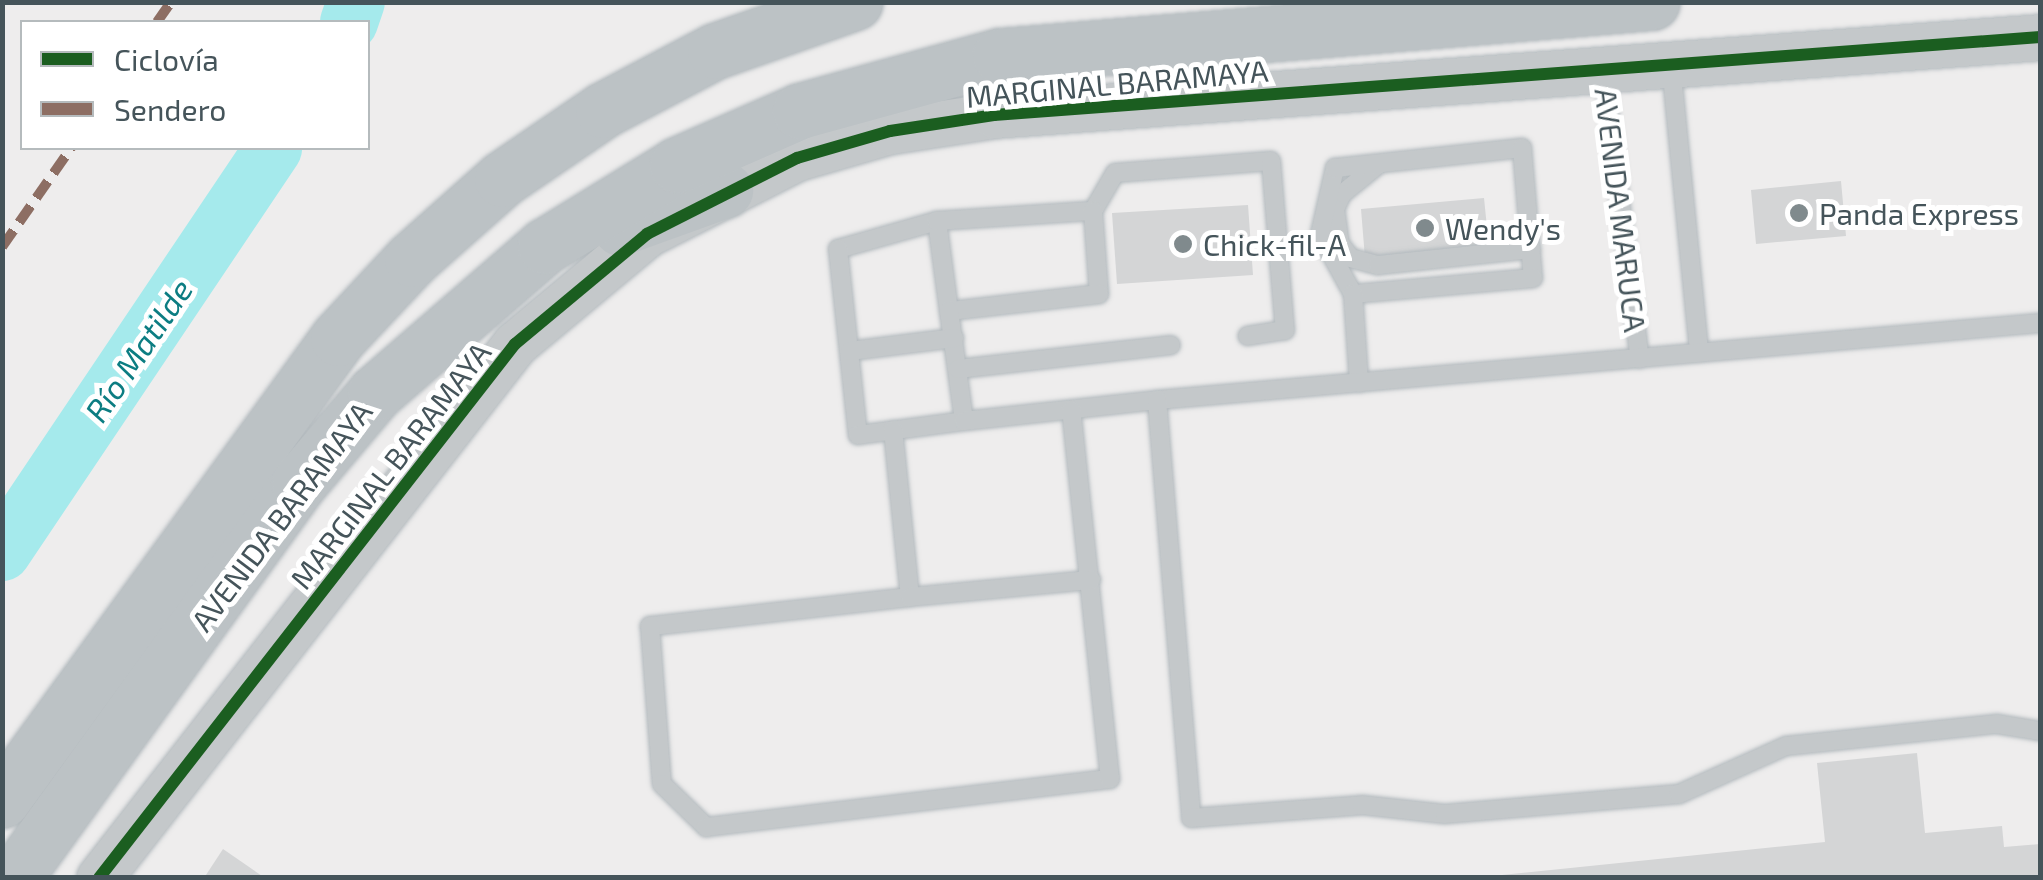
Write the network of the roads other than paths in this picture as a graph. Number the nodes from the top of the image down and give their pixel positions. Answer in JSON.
{"nodes":[{"id":1,"x":855,"y":2,"type":"edge"},
{"id":2,"x":1652,"y":2,"type":"edge"},
{"id":3,"x":1663,"y":2,"type":"edge"},
{"id":4,"x":1596,"y":5,"type":"edge"},
{"id":5,"x":2040,"y":37,"type":"edge"},
{"id":6,"x":1671,"y":65,"type":"junction"},
{"id":7,"x":1604,"y":70,"type":"junction"},
{"id":8,"x":1380,"y":163,"type":"junction"},
{"id":9,"x":725,"y":190,"type":"junction"},
{"id":10,"x":1093,"y":211,"type":"junction"},
{"id":11,"x":937,"y":221,"type":"junction"},
{"id":12,"x":544,"y":246,"type":"junction"},
{"id":13,"x":1530,"y":249,"type":"junction"},
{"id":14,"x":1354,"y":294,"type":"junction"},
{"id":15,"x":949,"y":311,"type":"junction"},
{"id":16,"x":2040,"y":323,"type":"edge"},
{"id":17,"x":1247,"y":336,"type":"dead end"},
{"id":18,"x":954,"y":338,"type":"junction"},
{"id":19,"x":1171,"y":345,"type":"dead end"},
{"id":20,"x":850,"y":351,"type":"junction"},
{"id":21,"x":1699,"y":353,"type":"junction"},
{"id":22,"x":1640,"y":359,"type":"junction"},
{"id":23,"x":958,"y":368,"type":"junction"},
{"id":24,"x":1359,"y":382,"type":"junction"},
{"id":25,"x":1157,"y":400,"type":"junction"},
{"id":26,"x":1071,"y":410,"type":"junction"},
{"id":27,"x":964,"y":421,"type":"junction"},
{"id":28,"x":893,"y":430,"type":"junction"},
{"id":29,"x":1090,"y":580,"type":"junction"},
{"id":30,"x":910,"y":598,"type":"junction"},
{"id":31,"x":2040,"y":731,"type":"edge"},
{"id":32,"x":2,"y":800,"type":"edge"},
{"id":33,"x":14,"y":878,"type":"edge"},
{"id":34,"x":99,"y":878,"type":"edge"}],
"edges":[{"from":1,"to":32,"type":"highway","name":"AVENIDA BARAMAYA"},
{"from":2,"to":4,"type":"highway","name":"AVENIDA BARAMAYA"},
{"from":3,"to":6,"type":"street","name":"AVENIDA MARUCA"},
{"from":4,"to":7,"type":"street","name":"AVENIDA MARUCA"},
{"from":4,"to":12,"type":"highway","name":"AVENIDA BARAMAYA"},
{"from":5,"to":6,"type":"street","name":"MARGINAL BARAMAYA"},
{"from":6,"to":7,"type":"street","name":"MARGINAL BARAMAYA"},
{"from":6,"to":21,"type":"lane","name":"AVENIDA MARUCA"},
{"from":7,"to":9,"type":"street","name":"MARGINAL BARAMAYA"},
{"from":7,"to":22,"type":"lane","name":"AVENIDA MARUCA"},
{"from":8,"to":13,"type":"lane"},
{"from":8,"to":13,"type":"lane"},
{"from":8,"to":14,"type":"lane"},
{"from":9,"to":12,"type":"highway"},
{"from":9,"to":34,"type":"street","name":"MARGINAL BARAMAYA"},
{"from":10,"to":11,"type":"lane"},
{"from":10,"to":15,"type":"lane"},
{"from":10,"to":17,"type":"lane"},
{"from":11,"to":15,"type":"lane"},
{"from":11,"to":20,"type":"lane"},
{"from":12,"to":33,"type":"highway","name":"AVENIDA BARAMAYA"},
{"from":13,"to":14,"type":"lane"},
{"from":14,"to":24,"type":"lane"},
{"from":15,"to":18,"type":"lane"},
{"from":16,"to":21,"type":"lane"},
{"from":18,"to":20,"type":"lane"},
{"from":18,"to":23,"type":"lane"},
{"from":19,"to":23,"type":"lane"},
{"from":20,"to":28,"type":"lane"},
{"from":21,"to":22,"type":"lane"},
{"from":22,"to":24,"type":"lane"},
{"from":23,"to":27,"type":"lane"},
{"from":24,"to":25,"type":"lane"},
{"from":25,"to":26,"type":"lane"},
{"from":25,"to":31,"type":"lane"},
{"from":26,"to":27,"type":"lane"},
{"from":26,"to":29,"type":"lane"},
{"from":27,"to":28,"type":"lane"},
{"from":28,"to":30,"type":"lane"},
{"from":29,"to":30,"type":"lane"},
{"from":29,"to":30,"type":"lane"}]}
